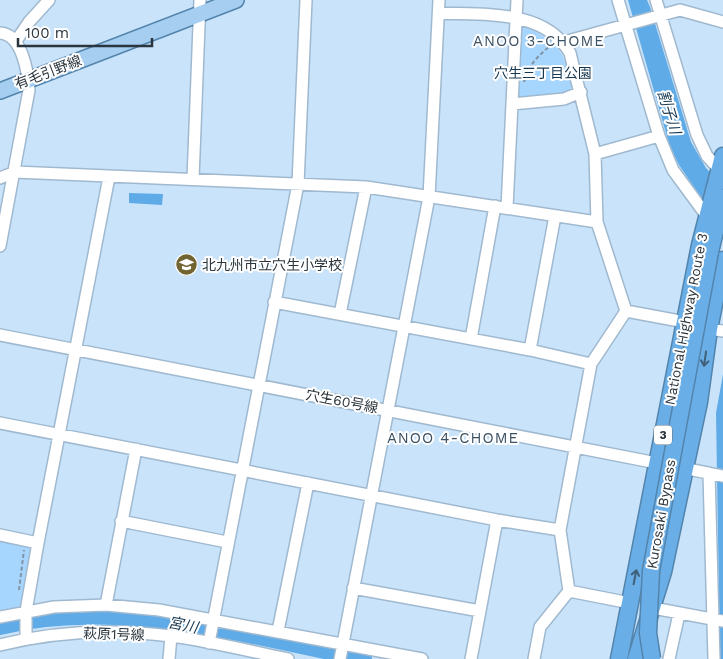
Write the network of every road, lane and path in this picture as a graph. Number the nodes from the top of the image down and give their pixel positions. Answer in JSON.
{"nodes":[{"id":1,"x":49,"y":0,"type":"edge"},
{"id":2,"x":236,"y":0,"type":"edge"},
{"id":3,"x":306,"y":0,"type":"edge"},
{"id":4,"x":439,"y":0,"type":"edge"},
{"id":5,"x":516,"y":0,"type":"edge"},
{"id":6,"x":618,"y":0,"type":"edge"},
{"id":7,"x":656,"y":0,"type":"edge"},
{"id":8,"x":681,"y":5,"type":"edge"},
{"id":9,"x":200,"y":7,"type":"edge"},
{"id":10,"x":439,"y":13,"type":"junction"},
{"id":11,"x":657,"y":16,"type":"junction"},
{"id":12,"x":516,"y":17,"type":"junction"},
{"id":13,"x":723,"y":22,"type":"edge"},
{"id":14,"x":628,"y":26,"type":"junction"},
{"id":15,"x":0,"y":32,"type":"edge"},
{"id":16,"x":560,"y":39,"type":"junction"},
{"id":17,"x":16,"y":41,"type":"junction"},
{"id":18,"x":29,"y":80,"type":"junction"},
{"id":19,"x":512,"y":86,"type":"junction"},
{"id":20,"x":0,"y":91,"type":"edge"},
{"id":21,"x":581,"y":92,"type":"junction"},
{"id":22,"x":512,"y":104,"type":"junction"},
{"id":23,"x":659,"y":136,"type":"junction"},
{"id":24,"x":595,"y":154,"type":"junction"},
{"id":25,"x":719,"y":169,"type":"edge"},
{"id":26,"x":15,"y":172,"type":"junction"},
{"id":27,"x":109,"y":177,"type":"junction"},
{"id":28,"x":0,"y":178,"type":"edge"},
{"id":29,"x":193,"y":179,"type":"junction"},
{"id":30,"x":298,"y":184,"type":"junction"},
{"id":31,"x":366,"y":187,"type":"junction"},
{"id":32,"x":429,"y":197,"type":"junction"},
{"id":33,"x":723,"y":198,"type":"edge"},
{"id":34,"x":495,"y":206,"type":"junction"},
{"id":35,"x":507,"y":208,"type":"junction"},
{"id":36,"x":707,"y":213,"type":"junction"},
{"id":37,"x":556,"y":216,"type":"junction"},
{"id":38,"x":597,"y":222,"type":"junction"},
{"id":39,"x":0,"y":246,"type":"edge"},
{"id":40,"x":715,"y":251,"type":"edge"},
{"id":41,"x":274,"y":302,"type":"junction"},
{"id":42,"x":626,"y":311,"type":"junction"},
{"id":43,"x":340,"y":314,"type":"junction"},
{"id":44,"x":685,"y":322,"type":"junction"},
{"id":45,"x":404,"y":326,"type":"junction"},
{"id":46,"x":716,"y":330,"type":"edge"},
{"id":47,"x":0,"y":335,"type":"edge"},
{"id":48,"x":471,"y":339,"type":"junction"},
{"id":49,"x":77,"y":350,"type":"junction"},
{"id":50,"x":530,"y":350,"type":"junction"},
{"id":51,"x":591,"y":364,"type":"junction"},
{"id":52,"x":259,"y":384,"type":"junction"},
{"id":53,"x":387,"y":410,"type":"junction"},
{"id":54,"x":0,"y":423,"type":"edge"},
{"id":55,"x":59,"y":435,"type":"junction"},
{"id":56,"x":576,"y":447,"type":"junction"},
{"id":57,"x":136,"y":449,"type":"junction"},
{"id":58,"x":658,"y":463,"type":"junction"},
{"id":59,"x":684,"y":468,"type":"junction"},
{"id":60,"x":242,"y":470,"type":"junction"},
{"id":61,"x":715,"y":474,"type":"edge"},
{"id":62,"x":308,"y":483,"type":"junction"},
{"id":63,"x":372,"y":494,"type":"junction"},
{"id":64,"x":497,"y":520,"type":"junction"},
{"id":65,"x":121,"y":521,"type":"junction"},
{"id":66,"x":560,"y":530,"type":"junction"},
{"id":67,"x":0,"y":535,"type":"edge"},
{"id":68,"x":25,"y":540,"type":"junction"},
{"id":69,"x":227,"y":542,"type":"junction"},
{"id":70,"x":38,"y":543,"type":"junction"},
{"id":71,"x":353,"y":588,"type":"junction"},
{"id":72,"x":569,"y":591,"type":"junction"},
{"id":73,"x":18,"y":592,"type":"dead end"},
{"id":74,"x":630,"y":604,"type":"junction"},
{"id":75,"x":106,"y":605,"type":"junction"},
{"id":76,"x":654,"y":608,"type":"junction"},
{"id":77,"x":26,"y":611,"type":"junction"},
{"id":78,"x":480,"y":611,"type":"junction"},
{"id":79,"x":679,"y":614,"type":"junction"},
{"id":80,"x":0,"y":617,"type":"edge"},
{"id":81,"x":213,"y":620,"type":"junction"},
{"id":82,"x":718,"y":620,"type":"edge"},
{"id":83,"x":278,"y":631,"type":"junction"},
{"id":84,"x":171,"y":636,"type":"junction"},
{"id":85,"x":26,"y":638,"type":"junction"},
{"id":86,"x":209,"y":641,"type":"junction"},
{"id":87,"x":0,"y":645,"type":"edge"},
{"id":88,"x":342,"y":650,"type":"edge"},
{"id":89,"x":168,"y":659,"type":"edge"},
{"id":90,"x":288,"y":659,"type":"edge"},
{"id":91,"x":422,"y":659,"type":"edge"},
{"id":92,"x":472,"y":659,"type":"edge"},
{"id":93,"x":534,"y":659,"type":"edge"},
{"id":94,"x":619,"y":659,"type":"edge"},
{"id":95,"x":636,"y":659,"type":"edge"},
{"id":96,"x":650,"y":659,"type":"edge"},
{"id":97,"x":669,"y":659,"type":"edge"},
{"id":98,"x":714,"y":659,"type":"edge"}],
"edges":[{"from":1,"to":17,"type":"street"},
{"from":2,"to":9,"type":"main road","name":"有毛引野線"},
{"from":3,"to":30,"type":"street"},
{"from":4,"to":10,"type":"street"},
{"from":5,"to":12,"type":"street"},
{"from":6,"to":14,"type":"street"},
{"from":7,"to":11,"type":"street"},
{"from":8,"to":11,"type":"street"},
{"from":8,"to":13,"type":"street"},
{"from":9,"to":18,"type":"main road","name":"有毛引野線"},
{"from":9,"to":29,"type":"street"},
{"from":10,"to":12,"type":"street"},
{"from":10,"to":32,"type":"street"},
{"from":11,"to":14,"type":"street"},
{"from":11,"to":25,"type":"street"},
{"from":12,"to":16,"type":"street"},
{"from":12,"to":19,"type":"street"},
{"from":14,"to":16,"type":"street"},
{"from":14,"to":23,"type":"street"},
{"from":15,"to":17,"type":"street"},
{"from":16,"to":19,"type":"path"},
{"from":16,"to":21,"type":"street"},
{"from":17,"to":18,"type":"street"},
{"from":18,"to":20,"type":"main road","name":"有毛引野線"},
{"from":18,"to":26,"type":"street"},
{"from":19,"to":22,"type":"street"},
{"from":21,"to":22,"type":"street"},
{"from":21,"to":24,"type":"street"},
{"from":22,"to":35,"type":"street"},
{"from":23,"to":24,"type":"street"},
{"from":23,"to":36,"type":"street"},
{"from":24,"to":38,"type":"street"},
{"from":25,"to":36,"type":"highway","name":"National Highway Route 3","number":"3"},
{"from":26,"to":27,"type":"street"},
{"from":26,"to":28,"type":"street"},
{"from":26,"to":39,"type":"street"},
{"from":27,"to":29,"type":"street"},
{"from":27,"to":49,"type":"street"},
{"from":29,"to":30,"type":"street"},
{"from":30,"to":31,"type":"street"},
{"from":30,"to":41,"type":"street"},
{"from":31,"to":32,"type":"street"},
{"from":31,"to":43,"type":"street"},
{"from":32,"to":34,"type":"street"},
{"from":32,"to":45,"type":"street"},
{"from":33,"to":40,"type":"highway","number":"3"},
{"from":34,"to":35,"type":"street"},
{"from":34,"to":48,"type":"street"},
{"from":35,"to":37,"type":"street"},
{"from":36,"to":44,"type":"highway","name":"National Highway Route 3","number":"3"},
{"from":37,"to":38,"type":"street"},
{"from":37,"to":50,"type":"street"},
{"from":38,"to":42,"type":"street"},
{"from":40,"to":46,"type":"highway","name":"National Highway Route 3","number":"3"},
{"from":40,"to":96,"type":"highway","name":"Kurosaki Bypass","number":"3","bridge":true},
{"from":41,"to":43,"type":"street"},
{"from":41,"to":52,"type":"street"},
{"from":42,"to":44,"type":"street"},
{"from":42,"to":51,"type":"street"},
{"from":43,"to":45,"type":"street"},
{"from":44,"to":58,"type":"highway","name":"National Highway Route 3","number":"3"},
{"from":45,"to":48,"type":"street"},
{"from":45,"to":53,"type":"street"},
{"from":46,"to":59,"type":"highway","name":"National Highway Route 3","number":"3","one_way":true},
{"from":47,"to":49,"type":"street","name":"穴生60号線"},
{"from":48,"to":50,"type":"street"},
{"from":49,"to":52,"type":"street","name":"穴生60号線"},
{"from":49,"to":55,"type":"street"},
{"from":50,"to":51,"type":"street"},
{"from":51,"to":56,"type":"street"},
{"from":52,"to":53,"type":"street","name":"穴生60号線"},
{"from":52,"to":60,"type":"street"},
{"from":53,"to":56,"type":"street","name":"穴生60号線"},
{"from":53,"to":63,"type":"street"},
{"from":54,"to":55,"type":"street"},
{"from":55,"to":57,"type":"street"},
{"from":55,"to":70,"type":"street"},
{"from":56,"to":58,"type":"street","name":"穴生60号線"},
{"from":56,"to":66,"type":"street"},
{"from":57,"to":60,"type":"street"},
{"from":57,"to":65,"type":"street"},
{"from":58,"to":59,"type":"street","name":"穴生60号線"},
{"from":74,"to":58,"type":"highway","name":"National Highway Route 3","number":"3","one_way":true},
{"from":59,"to":61,"type":"street","name":"穴生60号線"},
{"from":59,"to":76,"type":"highway","name":"National Highway Route 3","number":"3"},
{"from":60,"to":62,"type":"street"},
{"from":60,"to":69,"type":"street"},
{"from":61,"to":82,"type":"street"},
{"from":62,"to":63,"type":"street"},
{"from":62,"to":83,"type":"street"},
{"from":63,"to":64,"type":"street"},
{"from":63,"to":71,"type":"street"},
{"from":64,"to":66,"type":"street"},
{"from":64,"to":78,"type":"street"},
{"from":65,"to":69,"type":"street"},
{"from":65,"to":75,"type":"street"},
{"from":66,"to":72,"type":"street"},
{"from":67,"to":68,"type":"street"},
{"from":68,"to":70,"type":"street"},
{"from":68,"to":73,"type":"path"},
{"from":69,"to":81,"type":"street"},
{"from":70,"to":77,"type":"street"},
{"from":71,"to":78,"type":"street"},
{"from":71,"to":88,"type":"street"},
{"from":72,"to":74,"type":"street"},
{"from":72,"to":93,"type":"street"},
{"from":74,"to":94,"type":"highway","name":"National Highway Route 3","number":"3"},
{"from":75,"to":77,"type":"street"},
{"from":75,"to":81,"type":"street"},
{"from":76,"to":79,"type":"street"},
{"from":76,"to":95,"type":"highway","name":"National Highway Route 3","number":"3"},
{"from":76,"to":96,"type":"highway","number":"3"},
{"from":77,"to":80,"type":"street"},
{"from":77,"to":85,"type":"street"},
{"from":78,"to":92,"type":"street"},
{"from":79,"to":82,"type":"street"},
{"from":79,"to":97,"type":"street"},
{"from":81,"to":83,"type":"street"},
{"from":81,"to":86,"type":"street"},
{"from":82,"to":98,"type":"street"},
{"from":83,"to":88,"type":"street"},
{"from":84,"to":85,"type":"street","name":"萩原1号線"},
{"from":84,"to":86,"type":"street","name":"萩原1号線"},
{"from":84,"to":89,"type":"street"},
{"from":85,"to":87,"type":"street","name":"萩原1号線"},
{"from":86,"to":90,"type":"street","name":"萩原1号線"},
{"from":88,"to":91,"type":"street"}]}
